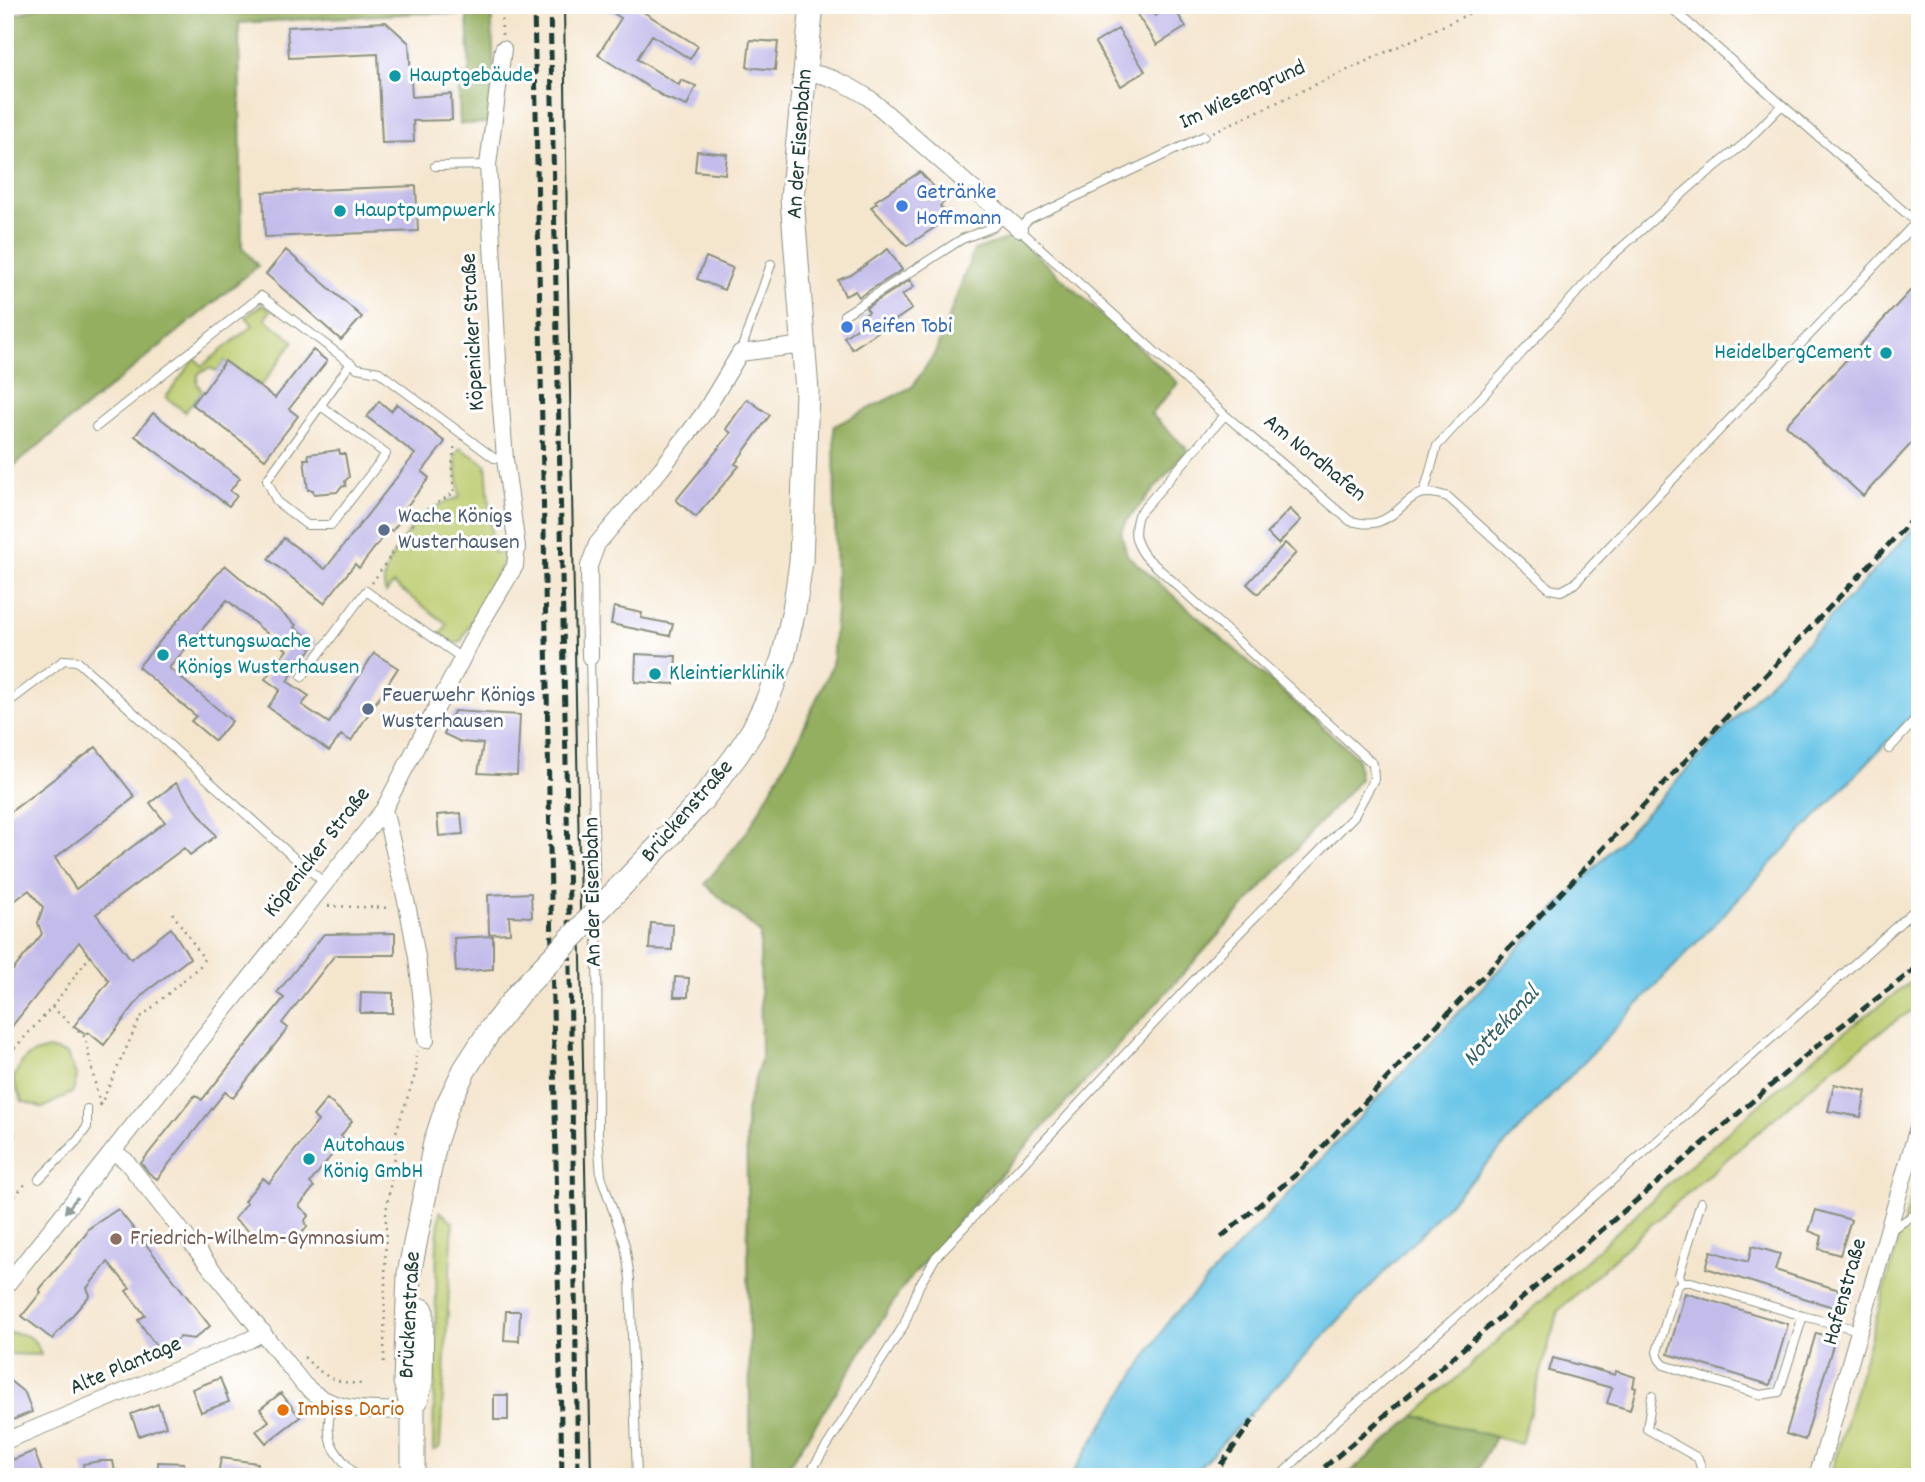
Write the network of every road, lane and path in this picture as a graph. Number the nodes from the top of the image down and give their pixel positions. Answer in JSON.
{"nodes":[{"id":1,"x":501,"y":5,"type":"edge"},
{"id":2,"x":812,"y":5,"type":"edge"},
{"id":3,"x":1488,"y":5,"type":"edge"},
{"id":4,"x":1668,"y":5,"type":"edge"},
{"id":5,"x":503,"y":49,"type":"joint"},
{"id":6,"x":807,"y":72,"type":"junction"},
{"id":7,"x":1782,"y":105,"type":"junction"},
{"id":8,"x":1204,"y":136,"type":"joint"},
{"id":9,"x":488,"y":165,"type":"junction"},
{"id":10,"x":435,"y":166,"type":"dead end"},
{"id":11,"x":1004,"y":217,"type":"junction"},
{"id":12,"x":1918,"y":220,"type":"edge"},
{"id":13,"x":1018,"y":229,"type":"junction"},
{"id":14,"x":771,"y":264,"type":"dead end"},
{"id":15,"x":844,"y":315,"type":"dead end"},
{"id":16,"x":804,"y":345,"type":"junction"},
{"id":17,"x":740,"y":353,"type":"junction"},
{"id":18,"x":351,"y":363,"type":"junction"},
{"id":19,"x":321,"y":406,"type":"junction"},
{"id":20,"x":1225,"y":415,"type":"junction"},
{"id":21,"x":96,"y":427,"type":"dead end"},
{"id":22,"x":461,"y":434,"type":"junction"},
{"id":23,"x":505,"y":458,"type":"junction"},
{"id":24,"x":1424,"y":493,"type":"junction"},
{"id":25,"x":366,"y":591,"type":"junction"},
{"id":26,"x":590,"y":657,"type":"joint"},
{"id":27,"x":463,"y":659,"type":"junction"},
{"id":28,"x":302,"y":677,"type":"dead end"},
{"id":29,"x":5,"y":705,"type":"edge"},
{"id":30,"x":1920,"y":715,"type":"edge"},
{"id":31,"x":1889,"y":749,"type":"dead end"},
{"id":32,"x":384,"y":809,"type":"junction"},
{"id":33,"x":325,"y":883,"type":"junction"},
{"id":34,"x":1920,"y":905,"type":"edge"},
{"id":35,"x":307,"y":906,"type":"junction"},
{"id":36,"x":408,"y":909,"type":"junction"},
{"id":37,"x":171,"y":911,"type":"dead end"},
{"id":38,"x":90,"y":956,"type":"dead end"},
{"id":39,"x":52,"y":1007,"type":"junction"},
{"id":40,"x":426,"y":1040,"type":"joint"},
{"id":41,"x":5,"y":1059,"type":"edge"},
{"id":42,"x":87,"y":1109,"type":"dead end"},
{"id":43,"x":1920,"y":1119,"type":"edge"},
{"id":44,"x":5,"y":1120,"type":"edge"},
{"id":45,"x":5,"y":1152,"type":"edge"},
{"id":46,"x":114,"y":1152,"type":"junction"},
{"id":47,"x":36,"y":1177,"type":"joint"},
{"id":48,"x":1701,"y":1202,"type":"dead end"},
{"id":49,"x":5,"y":1207,"type":"edge"},
{"id":50,"x":1920,"y":1211,"type":"edge"},
{"id":51,"x":1887,"y":1233,"type":"junction"},
{"id":52,"x":1682,"y":1282,"type":"junction"},
{"id":53,"x":5,"y":1287,"type":"edge"},
{"id":54,"x":1802,"y":1316,"type":"junction"},
{"id":55,"x":1859,"y":1330,"type":"junction"},
{"id":56,"x":263,"y":1332,"type":"junction"},
{"id":57,"x":300,"y":1353,"type":"dead end"},
{"id":58,"x":384,"y":1362,"type":"dead end"},
{"id":59,"x":365,"y":1384,"type":"dead end"},
{"id":60,"x":1652,"y":1396,"type":"dead end"},
{"id":61,"x":332,"y":1405,"type":"junction"},
{"id":62,"x":413,"y":1411,"type":"junction"},
{"id":63,"x":5,"y":1441,"type":"edge"},
{"id":64,"x":357,"y":1477,"type":"edge"},
{"id":65,"x":413,"y":1477,"type":"edge"},
{"id":66,"x":637,"y":1477,"type":"edge"},
{"id":67,"x":807,"y":1477,"type":"edge"},
{"id":68,"x":1279,"y":1477,"type":"edge"},
{"id":69,"x":1704,"y":1477,"type":"edge"},
{"id":70,"x":1817,"y":1477,"type":"edge"}],
"edges":[{"from":1,"to":5,"type":"path"},
{"from":2,"to":6,"type":"main road","name":"An der Eisenbahn"},
{"from":3,"to":8,"type":"path","name":"Im Wiesengrund"},
{"from":4,"to":7,"type":"lane"},
{"from":5,"to":9,"type":"street","name":"Köpenicker Straße"},
{"from":6,"to":11,"type":"street","name":"Am Nordhafen"},
{"from":6,"to":16,"type":"main road","name":"An der Eisenbahn"},
{"from":7,"to":12,"type":"lane"},
{"from":7,"to":24,"type":"lane"},
{"from":8,"to":13,"type":"lane","name":"Im Wiesengrund"},
{"from":9,"to":10,"type":"lane"},
{"from":9,"to":23,"type":"street","name":"Köpenicker Straße"},
{"from":11,"to":13,"type":"street","name":"Am Nordhafen"},
{"from":11,"to":15,"type":"lane"},
{"from":12,"to":24,"type":"lane"},
{"from":13,"to":20,"type":"lane","name":"Am Nordhafen"},
{"from":14,"to":17,"type":"lane","name":"An der Eisenbahn"},
{"from":16,"to":17,"type":"street"},
{"from":16,"to":62,"type":"main road","name":"Brückenstraße","bridge":true},
{"from":17,"to":26,"type":"street","name":"An der Eisenbahn"},
{"from":18,"to":19,"type":"lane"},
{"from":18,"to":21,"type":"lane"},
{"from":18,"to":22,"type":"lane"},
{"from":19,"to":19,"type":"lane"},
{"from":20,"to":24,"type":"lane","name":"Am Nordhafen"},
{"from":20,"to":67,"type":"lane"},
{"from":22,"to":23,"type":"lane"},
{"from":22,"to":25,"type":"path"},
{"from":23,"to":27,"type":"street","name":"Köpenicker Straße"},
{"from":25,"to":27,"type":"lane"},
{"from":25,"to":28,"type":"lane"},
{"from":26,"to":66,"type":"lane","name":"An der Eisenbahn"},
{"from":27,"to":32,"type":"street","name":"Köpenicker Straße"},
{"from":29,"to":33,"type":"lane"},
{"from":30,"to":31,"type":"lane"},
{"from":32,"to":33,"type":"street","name":"Köpenicker Straße"},
{"from":32,"to":36,"type":"street"},
{"from":33,"to":35,"type":"street","name":"Köpenicker Straße"},
{"from":34,"to":68,"type":"lane"},
{"from":35,"to":36,"type":"path"},
{"from":35,"to":46,"type":"street","name":"Köpenicker Straße"},
{"from":36,"to":40,"type":"street"},
{"from":37,"to":39,"type":"path"},
{"from":38,"to":39,"type":"path"},
{"from":39,"to":41,"type":"path"},
{"from":40,"to":58,"type":"path"},
{"from":42,"to":47,"type":"lane"},
{"from":43,"to":51,"type":"street","name":"Hafenstraße"},
{"from":44,"to":45,"type":"lane"},
{"from":46,"to":53,"type":"street","name":"Köpenicker Straße","one_way":true},
{"from":46,"to":56,"type":"street"},
{"from":47,"to":49,"type":"path"},
{"from":48,"to":52,"type":"lane"},
{"from":50,"to":51,"type":"lane"},
{"from":51,"to":55,"type":"street","name":"Hafenstraße"},
{"from":52,"to":54,"type":"lane"},
{"from":52,"to":54,"type":"lane"},
{"from":54,"to":55,"type":"lane"},
{"from":55,"to":70,"type":"street","name":"Hafenstraße"},
{"from":56,"to":61,"type":"street"},
{"from":56,"to":63,"type":"street","name":"Alte Plantage"},
{"from":57,"to":59,"type":"path"},
{"from":60,"to":69,"type":"lane"},
{"from":61,"to":62,"type":"street"},
{"from":61,"to":64,"type":"lane"},
{"from":62,"to":65,"type":"main road","name":"Brückenstraße"}]}
